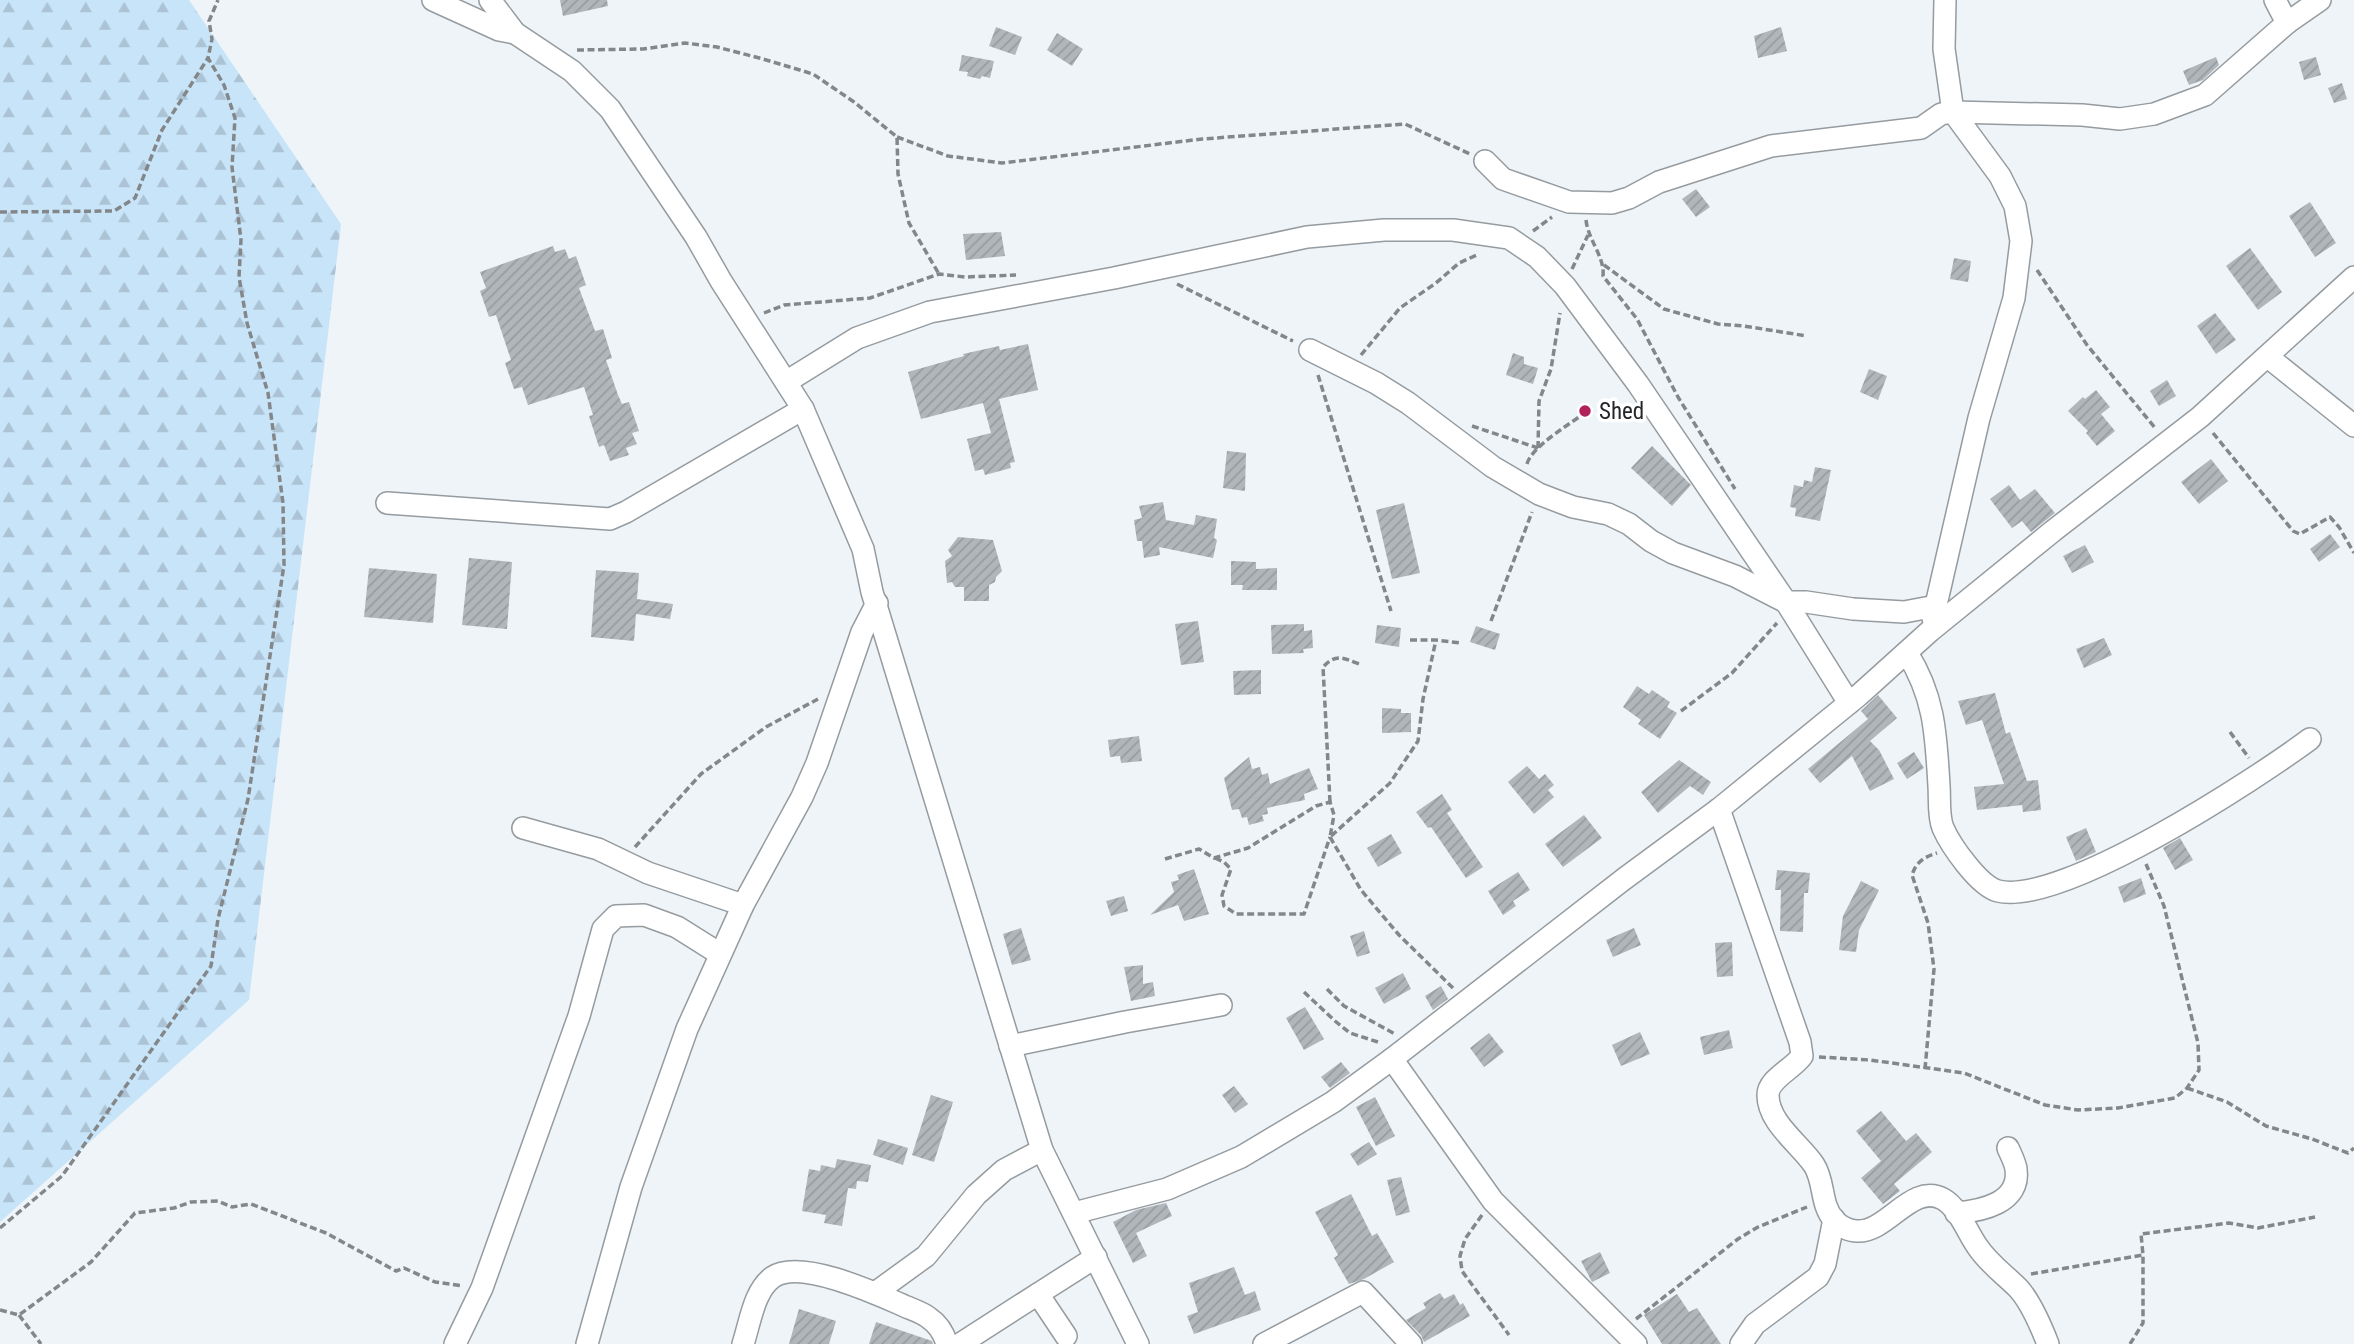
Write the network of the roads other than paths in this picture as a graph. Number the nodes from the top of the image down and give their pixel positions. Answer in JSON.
{"nodes":[{"id":1,"x":433,"y":0,"type":"edge"},
{"id":2,"x":490,"y":0,"type":"edge"},
{"id":3,"x":1945,"y":0,"type":"edge"},
{"id":4,"x":2275,"y":0,"type":"edge"},
{"id":5,"x":2320,"y":0,"type":"edge"},
{"id":6,"x":2287,"y":23,"type":"junction"},
{"id":7,"x":515,"y":33,"type":"junction"},
{"id":8,"x":1953,"y":112,"type":"junction"},
{"id":9,"x":1485,"y":161,"type":"road end"},
{"id":10,"x":2354,"y":277,"type":"edge"},
{"id":11,"x":1310,"y":350,"type":"road end"},
{"id":12,"x":2267,"y":357,"type":"junction"},
{"id":13,"x":786,"y":382,"type":"junction"},
{"id":14,"x":803,"y":409,"type":"junction"},
{"id":15,"x":2354,"y":426,"type":"edge"},
{"id":16,"x":387,"y":503,"type":"dead end"},
{"id":17,"x":877,"y":603,"type":"junction"},
{"id":18,"x":1786,"y":603,"type":"junction"},
{"id":19,"x":1936,"y":607,"type":"junction"},
{"id":20,"x":1930,"y":631,"type":"junction"},
{"id":21,"x":1907,"y":653,"type":"junction"},
{"id":22,"x":1849,"y":703,"type":"junction"},
{"id":23,"x":2310,"y":739,"type":"dead end"},
{"id":24,"x":1719,"y":809,"type":"junction"},
{"id":25,"x":523,"y":828,"type":"dead end"},
{"id":26,"x":743,"y":905,"type":"junction"},
{"id":27,"x":720,"y":954,"type":"junction"},
{"id":28,"x":1221,"y":1005,"type":"dead end"},
{"id":29,"x":1010,"y":1046,"type":"junction"},
{"id":30,"x":1403,"y":1051,"type":"junction"},
{"id":31,"x":2008,"y":1148,"type":"dead end"},
{"id":32,"x":1042,"y":1150,"type":"junction"},
{"id":33,"x":1829,"y":1210,"type":"junction"},
{"id":34,"x":1074,"y":1213,"type":"junction"},
{"id":35,"x":1956,"y":1213,"type":"junction"},
{"id":36,"x":1096,"y":1257,"type":"junction"},
{"id":37,"x":875,"y":1293,"type":"junction"},
{"id":38,"x":1038,"y":1294,"type":"junction"},
{"id":39,"x":1066,"y":1336,"type":"dead end"},
{"id":40,"x":1622,"y":1339,"type":"edge"},
{"id":41,"x":455,"y":1344,"type":"edge"},
{"id":42,"x":587,"y":1344,"type":"edge"},
{"id":43,"x":743,"y":1344,"type":"edge"},
{"id":44,"x":947,"y":1344,"type":"edge"},
{"id":45,"x":960,"y":1344,"type":"edge"},
{"id":46,"x":1138,"y":1344,"type":"edge"},
{"id":47,"x":1264,"y":1344,"type":"edge"},
{"id":48,"x":1411,"y":1344,"type":"edge"},
{"id":49,"x":1741,"y":1344,"type":"edge"},
{"id":50,"x":2049,"y":1344,"type":"edge"}],
"edges":[{"from":1,"to":7,"type":"street"},
{"from":2,"to":7,"type":"street"},
{"from":3,"to":8,"type":"street"},
{"from":4,"to":6,"type":"street"},
{"from":5,"to":6,"type":"street"},
{"from":6,"to":8,"type":"street"},
{"from":7,"to":13,"type":"street"},
{"from":8,"to":9,"type":"street"},
{"from":8,"to":19,"type":"street"},
{"from":10,"to":12,"type":"street"},
{"from":11,"to":18,"type":"street"},
{"from":12,"to":15,"type":"street"},
{"from":12,"to":20,"type":"street"},
{"from":13,"to":14,"type":"street"},
{"from":13,"to":18,"type":"street"},
{"from":14,"to":16,"type":"street"},
{"from":14,"to":17,"type":"street"},
{"from":17,"to":26,"type":"street"},
{"from":17,"to":29,"type":"street"},
{"from":18,"to":19,"type":"street"},
{"from":18,"to":22,"type":"street"},
{"from":19,"to":20,"type":"street"},
{"from":20,"to":21,"type":"street"},
{"from":21,"to":22,"type":"street"},
{"from":21,"to":23,"type":"street"},
{"from":22,"to":24,"type":"street"},
{"from":24,"to":30,"type":"street"},
{"from":24,"to":33,"type":"street"},
{"from":25,"to":26,"type":"street"},
{"from":26,"to":27,"type":"street"},
{"from":27,"to":41,"type":"street"},
{"from":27,"to":42,"type":"street"},
{"from":28,"to":29,"type":"street"},
{"from":29,"to":32,"type":"street"},
{"from":30,"to":34,"type":"street"},
{"from":30,"to":40,"type":"street"},
{"from":31,"to":35,"type":"street"},
{"from":32,"to":34,"type":"street"},
{"from":32,"to":37,"type":"street"},
{"from":33,"to":35,"type":"street"},
{"from":33,"to":49,"type":"street"},
{"from":34,"to":36,"type":"street"},
{"from":35,"to":50,"type":"street"},
{"from":36,"to":38,"type":"street"},
{"from":36,"to":46,"type":"street"},
{"from":37,"to":43,"type":"street"},
{"from":37,"to":44,"type":"street"},
{"from":38,"to":39,"type":"street"},
{"from":38,"to":45,"type":"street"},
{"from":47,"to":48,"type":"street"}]}
